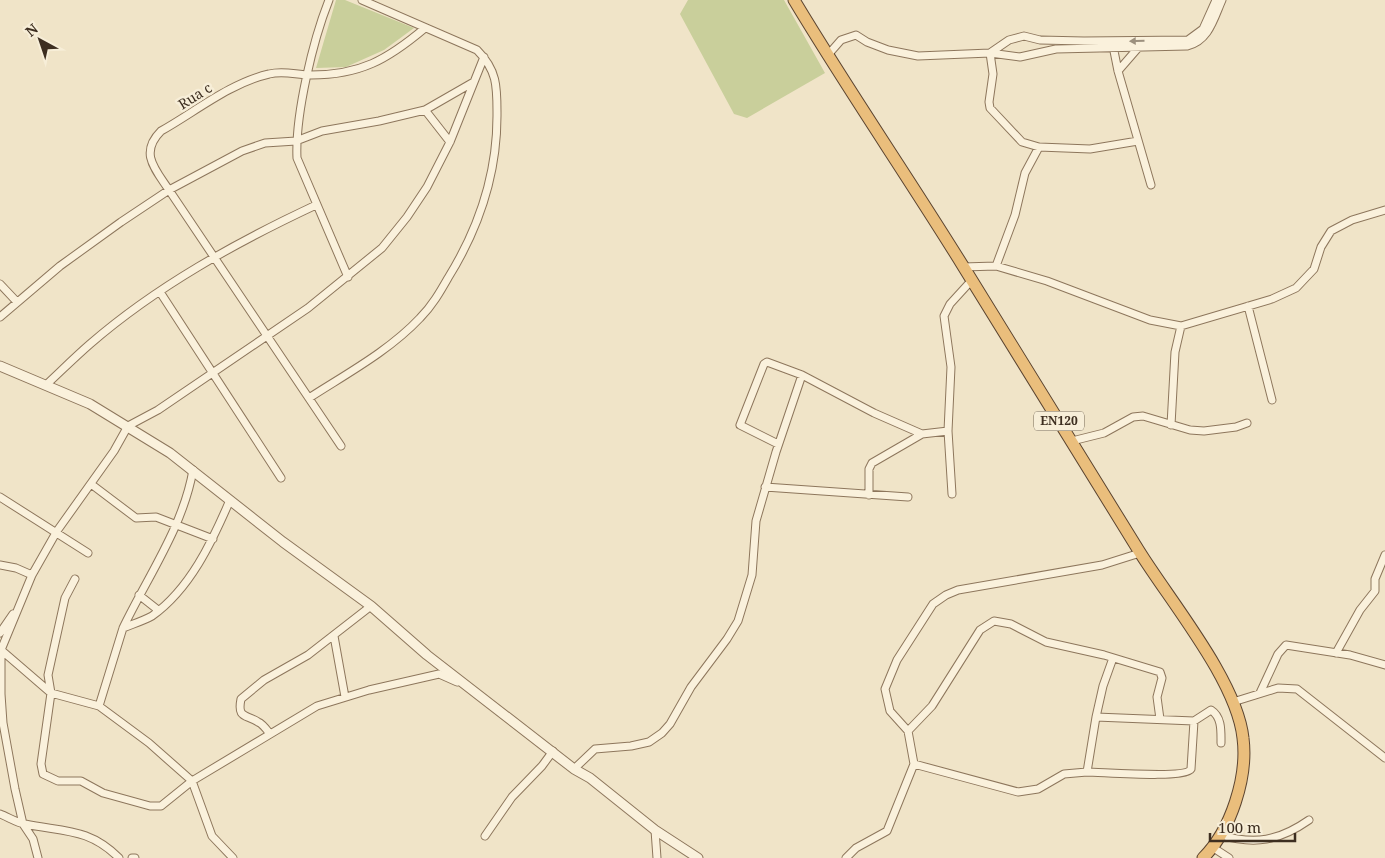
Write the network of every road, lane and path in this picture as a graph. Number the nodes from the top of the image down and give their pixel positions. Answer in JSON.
{"nodes":[{"id":1,"x":329,"y":0,"type":"edge"},
{"id":2,"x":362,"y":0,"type":"edge"},
{"id":3,"x":794,"y":0,"type":"edge"},
{"id":4,"x":1216,"y":0,"type":"edge"},
{"id":5,"x":1222,"y":0,"type":"edge"},
{"id":6,"x":425,"y":28,"type":"junction"},
{"id":7,"x":1206,"y":31,"type":"junction"},
{"id":8,"x":1040,"y":40,"type":"junction"},
{"id":9,"x":1188,"y":43,"type":"junction"},
{"id":10,"x":1113,"y":45,"type":"junction"},
{"id":11,"x":1138,"y":48,"type":"junction"},
{"id":12,"x":1041,"y":52,"type":"junction"},
{"id":13,"x":990,"y":53,"type":"junction"},
{"id":14,"x":827,"y":56,"type":"junction"},
{"id":15,"x":484,"y":57,"type":"junction"},
{"id":16,"x":1118,"y":71,"type":"junction"},
{"id":17,"x":308,"y":75,"type":"junction"},
{"id":18,"x":472,"y":83,"type":"junction"},
{"id":19,"x":425,"y":110,"type":"junction"},
{"id":20,"x":296,"y":141,"type":"junction"},
{"id":21,"x":1138,"y":141,"type":"junction"},
{"id":22,"x":450,"y":142,"type":"junction"},
{"id":23,"x":1039,"y":147,"type":"junction"},
{"id":24,"x":1152,"y":185,"type":"dead end"},
{"id":25,"x":169,"y":190,"type":"junction"},
{"id":26,"x":316,"y":205,"type":"junction"},
{"id":27,"x":1385,"y":210,"type":"edge"},
{"id":28,"x":215,"y":256,"type":"junction"},
{"id":29,"x":996,"y":266,"type":"junction"},
{"id":30,"x":963,"y":267,"type":"junction"},
{"id":31,"x":348,"y":277,"type":"junction"},
{"id":32,"x":971,"y":281,"type":"junction"},
{"id":33,"x":0,"y":284,"type":"edge"},
{"id":34,"x":160,"y":292,"type":"junction"},
{"id":35,"x":17,"y":302,"type":"junction"},
{"id":36,"x":1248,"y":306,"type":"junction"},
{"id":37,"x":0,"y":317,"type":"edge"},
{"id":38,"x":1181,"y":326,"type":"junction"},
{"id":39,"x":265,"y":336,"type":"junction"},
{"id":40,"x":0,"y":366,"type":"edge"},
{"id":41,"x":214,"y":372,"type":"junction"},
{"id":42,"x":802,"y":375,"type":"junction"},
{"id":43,"x":46,"y":385,"type":"junction"},
{"id":44,"x":309,"y":398,"type":"junction"},
{"id":45,"x":1272,"y":400,"type":"dead end"},
{"id":46,"x":1247,"y":423,"type":"dead end"},
{"id":47,"x":1171,"y":425,"type":"junction"},
{"id":48,"x":128,"y":426,"type":"junction"},
{"id":49,"x":948,"y":431,"type":"junction"},
{"id":50,"x":922,"y":434,"type":"junction"},
{"id":51,"x":1072,"y":441,"type":"junction"},
{"id":52,"x":778,"y":444,"type":"junction"},
{"id":53,"x":341,"y":446,"type":"dead end"},
{"id":54,"x":194,"y":470,"type":"junction"},
{"id":55,"x":281,"y":478,"type":"dead end"},
{"id":56,"x":91,"y":484,"type":"junction"},
{"id":57,"x":765,"y":487,"type":"junction"},
{"id":58,"x":952,"y":494,"type":"dead end"},
{"id":59,"x":869,"y":495,"type":"junction"},
{"id":60,"x":0,"y":497,"type":"edge"},
{"id":61,"x":908,"y":497,"type":"dead end"},
{"id":62,"x":230,"y":500,"type":"junction"},
{"id":63,"x":176,"y":525,"type":"junction"},
{"id":64,"x":57,"y":531,"type":"junction"},
{"id":65,"x":213,"y":539,"type":"junction"},
{"id":66,"x":88,"y":553,"type":"dead end"},
{"id":67,"x":1140,"y":553,"type":"junction"},
{"id":68,"x":1385,"y":555,"type":"edge"},
{"id":69,"x":0,"y":565,"type":"edge"},
{"id":70,"x":32,"y":574,"type":"junction"},
{"id":71,"x":75,"y":579,"type":"dead end"},
{"id":72,"x":139,"y":595,"type":"junction"},
{"id":73,"x":371,"y":606,"type":"junction"},
{"id":74,"x":158,"y":610,"type":"junction"},
{"id":75,"x":15,"y":612,"type":"junction"},
{"id":76,"x":8,"y":618,"type":"junction"},
{"id":77,"x":0,"y":619,"type":"edge"},
{"id":78,"x":123,"y":628,"type":"junction"},
{"id":79,"x":0,"y":633,"type":"edge"},
{"id":80,"x":334,"y":636,"type":"junction"},
{"id":81,"x":2,"y":650,"type":"junction"},
{"id":82,"x":1336,"y":653,"type":"junction"},
{"id":83,"x":1113,"y":658,"type":"junction"},
{"id":84,"x":1385,"y":665,"type":"edge"},
{"id":85,"x":471,"y":689,"type":"junction"},
{"id":86,"x":51,"y":693,"type":"junction"},
{"id":87,"x":1260,"y":693,"type":"junction"},
{"id":88,"x":345,"y":697,"type":"junction"},
{"id":89,"x":1233,"y":702,"type":"junction"},
{"id":90,"x":99,"y":706,"type":"junction"},
{"id":91,"x":1096,"y":717,"type":"junction"},
{"id":92,"x":1160,"y":719,"type":"junction"},
{"id":93,"x":1194,"y":721,"type":"junction"},
{"id":94,"x":908,"y":731,"type":"junction"},
{"id":95,"x":270,"y":734,"type":"junction"},
{"id":96,"x":1221,"y":743,"type":"dead end"},
{"id":97,"x":553,"y":751,"type":"junction"},
{"id":98,"x":1385,"y":758,"type":"edge"},
{"id":99,"x":914,"y":764,"type":"junction"},
{"id":100,"x":574,"y":769,"type":"junction"},
{"id":101,"x":1087,"y":772,"type":"junction"},
{"id":102,"x":192,"y":781,"type":"junction"},
{"id":103,"x":0,"y":814,"type":"edge"},
{"id":104,"x":1309,"y":820,"type":"dead end"},
{"id":105,"x":23,"y":824,"type":"junction"},
{"id":106,"x":654,"y":830,"type":"junction"},
{"id":107,"x":1220,"y":835,"type":"junction"},
{"id":108,"x":485,"y":836,"type":"dead end"},
{"id":109,"x":1212,"y":847,"type":"junction"},
{"id":110,"x":38,"y":858,"type":"edge"},
{"id":111,"x":119,"y":858,"type":"edge"},
{"id":112,"x":233,"y":858,"type":"edge"},
{"id":113,"x":657,"y":858,"type":"edge"},
{"id":114,"x":698,"y":858,"type":"edge"},
{"id":115,"x":846,"y":858,"type":"edge"},
{"id":116,"x":1203,"y":858,"type":"edge"},
{"id":117,"x":1229,"y":858,"type":"edge"}],
"edges":[{"from":1,"to":17,"type":"street"},
{"from":2,"to":6,"type":"street"},
{"from":3,"to":14,"type":"highway","number":"EN120"},
{"from":4,"to":7,"type":"street"},
{"from":5,"to":7,"type":"street"},
{"from":6,"to":15,"type":"street"},
{"from":6,"to":17,"type":"street"},
{"from":7,"to":9,"type":"street"},
{"from":8,"to":10,"type":"street"},
{"from":8,"to":12,"type":"street"},
{"from":8,"to":13,"type":"street"},
{"from":9,"to":10,"type":"street","one_way":true},
{"from":9,"to":11,"type":"street"},
{"from":10,"to":11,"type":"street"},
{"from":10,"to":12,"type":"street"},
{"from":10,"to":16,"type":"street"},
{"from":11,"to":16,"type":"street"},
{"from":12,"to":13,"type":"street"},
{"from":13,"to":14,"type":"street"},
{"from":13,"to":23,"type":"street"},
{"from":14,"to":30,"type":"highway","number":"EN120"},
{"from":15,"to":18,"type":"street"},
{"from":15,"to":44,"type":"street"},
{"from":16,"to":21,"type":"street"},
{"from":17,"to":20,"type":"street"},
{"from":17,"to":25,"type":"street","name":"Rua c"},
{"from":18,"to":19,"type":"street"},
{"from":18,"to":22,"type":"street"},
{"from":19,"to":20,"type":"street"},
{"from":19,"to":22,"type":"street"},
{"from":20,"to":25,"type":"street"},
{"from":20,"to":26,"type":"street"},
{"from":21,"to":23,"type":"street"},
{"from":21,"to":24,"type":"street"},
{"from":22,"to":31,"type":"street"},
{"from":23,"to":29,"type":"street"},
{"from":25,"to":28,"type":"street"},
{"from":25,"to":35,"type":"street"},
{"from":26,"to":28,"type":"street"},
{"from":26,"to":31,"type":"street"},
{"from":27,"to":36,"type":"street"},
{"from":28,"to":34,"type":"street"},
{"from":28,"to":39,"type":"street"},
{"from":29,"to":30,"type":"street"},
{"from":29,"to":38,"type":"street"},
{"from":30,"to":32,"type":"highway","number":"EN120"},
{"from":31,"to":39,"type":"street"},
{"from":32,"to":49,"type":"street"},
{"from":32,"to":51,"type":"highway","number":"EN120"},
{"from":33,"to":35,"type":"street"},
{"from":34,"to":41,"type":"street"},
{"from":34,"to":43,"type":"street"},
{"from":35,"to":37,"type":"street"},
{"from":36,"to":38,"type":"street"},
{"from":36,"to":45,"type":"street"},
{"from":38,"to":47,"type":"street"},
{"from":39,"to":41,"type":"street"},
{"from":39,"to":44,"type":"street"},
{"from":40,"to":43,"type":"street"},
{"from":41,"to":48,"type":"street"},
{"from":41,"to":55,"type":"street"},
{"from":42,"to":50,"type":"street"},
{"from":42,"to":52,"type":"street"},
{"from":42,"to":52,"type":"street"},
{"from":43,"to":48,"type":"street"},
{"from":44,"to":53,"type":"street"},
{"from":46,"to":47,"type":"street"},
{"from":47,"to":51,"type":"street"},
{"from":48,"to":54,"type":"street"},
{"from":48,"to":56,"type":"street"},
{"from":49,"to":50,"type":"street"},
{"from":49,"to":58,"type":"street"},
{"from":50,"to":59,"type":"street"},
{"from":51,"to":67,"type":"highway","number":"EN120"},
{"from":52,"to":57,"type":"street"},
{"from":54,"to":62,"type":"street"},
{"from":54,"to":63,"type":"street"},
{"from":56,"to":63,"type":"street"},
{"from":56,"to":64,"type":"street"},
{"from":57,"to":59,"type":"street"},
{"from":57,"to":100,"type":"street"},
{"from":59,"to":61,"type":"street"},
{"from":60,"to":64,"type":"street"},
{"from":62,"to":65,"type":"street"},
{"from":62,"to":73,"type":"street"},
{"from":63,"to":65,"type":"street"},
{"from":63,"to":72,"type":"street"},
{"from":64,"to":66,"type":"street"},
{"from":64,"to":70,"type":"street"},
{"from":65,"to":74,"type":"street"},
{"from":67,"to":89,"type":"highway","number":"EN120"},
{"from":67,"to":94,"type":"street"},
{"from":68,"to":82,"type":"street"},
{"from":69,"to":70,"type":"street"},
{"from":70,"to":75,"type":"street"},
{"from":71,"to":86,"type":"street"},
{"from":72,"to":74,"type":"street"},
{"from":72,"to":78,"type":"street"},
{"from":73,"to":80,"type":"street"},
{"from":73,"to":85,"type":"street"},
{"from":74,"to":78,"type":"street"},
{"from":75,"to":76,"type":"street"},
{"from":75,"to":81,"type":"street"},
{"from":76,"to":77,"type":"street"},
{"from":76,"to":79,"type":"street"},
{"from":78,"to":90,"type":"street"},
{"from":80,"to":88,"type":"street"},
{"from":80,"to":95,"type":"street"},
{"from":81,"to":86,"type":"street"},
{"from":81,"to":105,"type":"street"},
{"from":82,"to":84,"type":"street"},
{"from":82,"to":87,"type":"street"},
{"from":83,"to":91,"type":"street"},
{"from":83,"to":92,"type":"street"},
{"from":83,"to":94,"type":"street"},
{"from":85,"to":88,"type":"street"},
{"from":85,"to":97,"type":"street"},
{"from":86,"to":90,"type":"street"},
{"from":86,"to":102,"type":"street"},
{"from":87,"to":89,"type":"street"},
{"from":87,"to":98,"type":"street"},
{"from":88,"to":95,"type":"street"},
{"from":89,"to":107,"type":"highway","number":"EN120"},
{"from":90,"to":102,"type":"street"},
{"from":91,"to":92,"type":"street"},
{"from":91,"to":101,"type":"street"},
{"from":92,"to":93,"type":"street"},
{"from":93,"to":96,"type":"street"},
{"from":93,"to":101,"type":"street"},
{"from":94,"to":99,"type":"street"},
{"from":95,"to":102,"type":"street"},
{"from":97,"to":100,"type":"street"},
{"from":97,"to":108,"type":"street"},
{"from":99,"to":101,"type":"street"},
{"from":99,"to":115,"type":"street"},
{"from":100,"to":106,"type":"street"},
{"from":102,"to":112,"type":"street"},
{"from":103,"to":105,"type":"street"},
{"from":104,"to":107,"type":"street"},
{"from":105,"to":110,"type":"street"},
{"from":105,"to":111,"type":"street"},
{"from":106,"to":113,"type":"street"},
{"from":106,"to":114,"type":"street"},
{"from":107,"to":109,"type":"highway","number":"EN120"},
{"from":109,"to":116,"type":"highway","number":"EN120"},
{"from":109,"to":117,"type":"street"}]}
